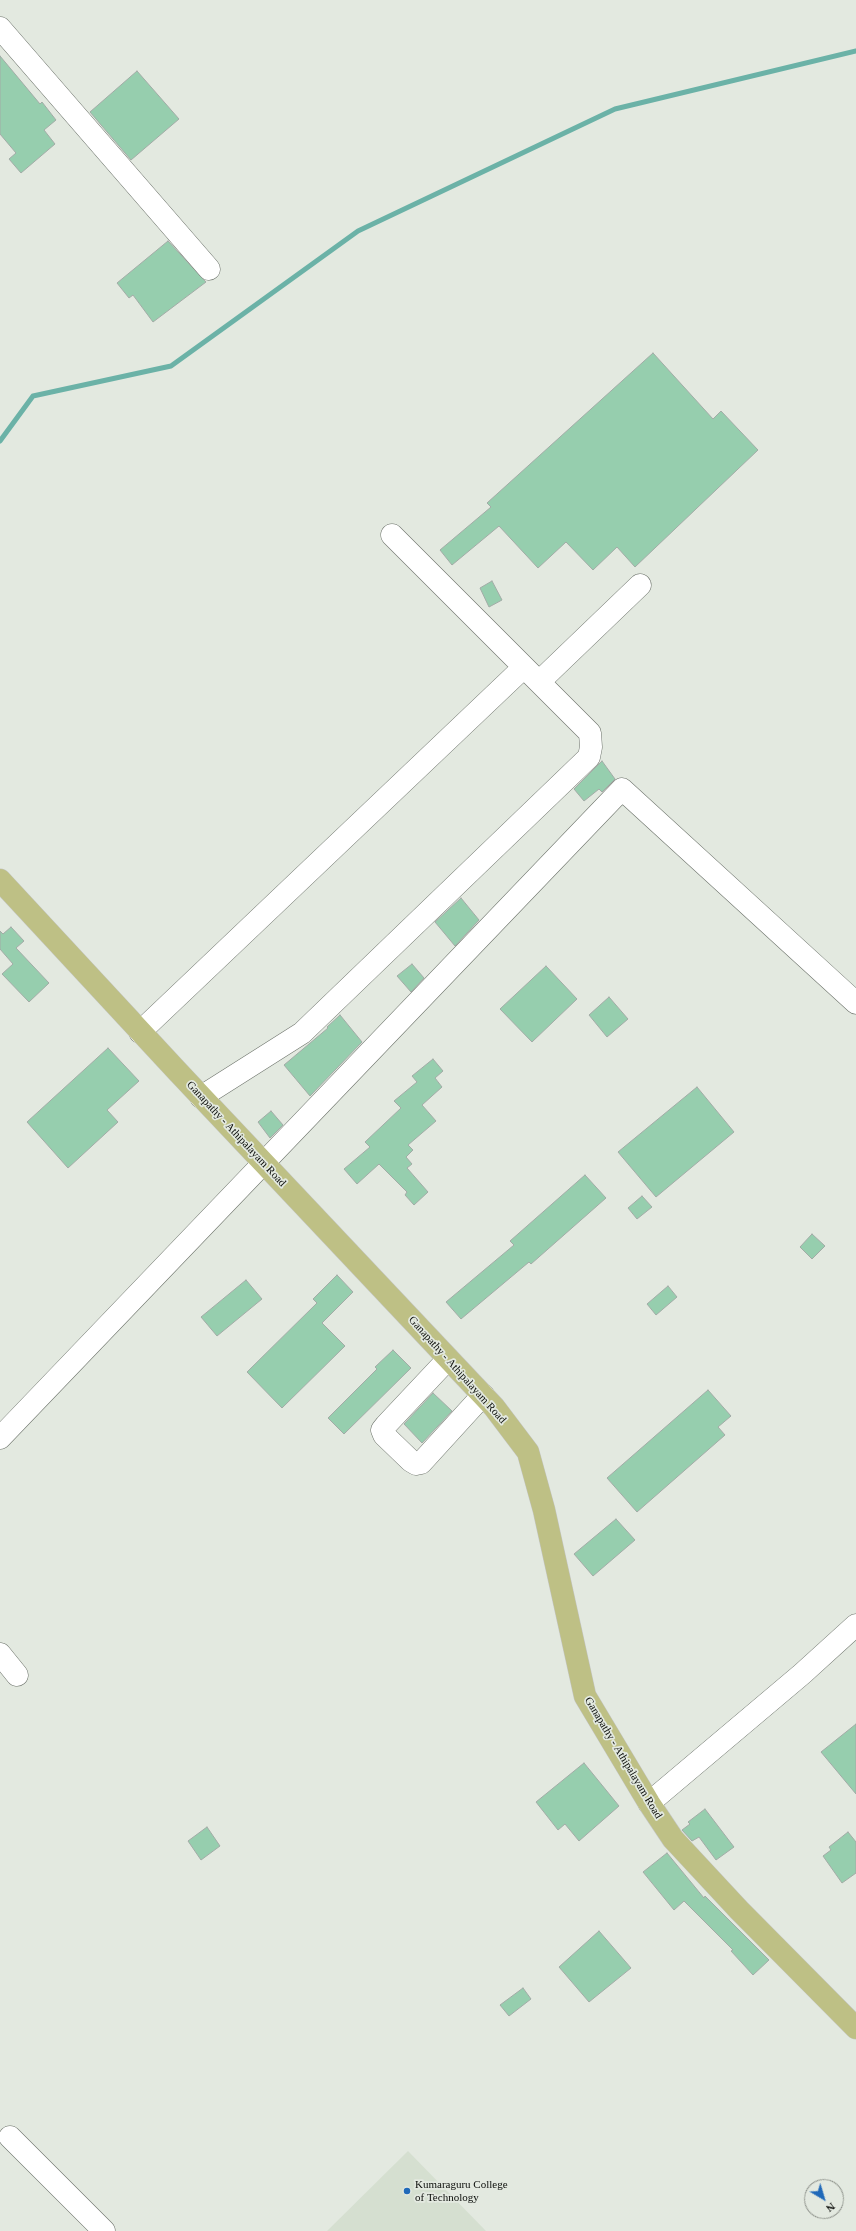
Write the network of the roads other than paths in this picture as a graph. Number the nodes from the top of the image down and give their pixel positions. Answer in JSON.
{"nodes":[{"id":1,"x":0,"y":28,"type":"edge"},
{"id":2,"x":209,"y":269,"type":"dead end"},
{"id":3,"x":392,"y":535,"type":"dead end"},
{"id":4,"x":640,"y":585,"type":"dead end"},
{"id":5,"x":524,"y":667,"type":"junction"},
{"id":6,"x":539,"y":682,"type":"junction"},
{"id":7,"x":0,"y":880,"type":"edge"},
{"id":8,"x":856,"y":1003,"type":"edge"},
{"id":9,"x":140,"y":1032,"type":"junction"},
{"id":10,"x":201,"y":1097,"type":"junction"},
{"id":11,"x":264,"y":1164,"type":"junction"},
{"id":12,"x":448,"y":1359,"type":"junction"},
{"id":13,"x":483,"y":1395,"type":"junction"},
{"id":14,"x":0,"y":1438,"type":"edge"},
{"id":15,"x":856,"y":1625,"type":"edge"},
{"id":16,"x":0,"y":1654,"type":"edge"},
{"id":17,"x":18,"y":1675,"type":"dead end"},
{"id":18,"x":649,"y":1803,"type":"junction"},
{"id":19,"x":856,"y":2028,"type":"edge"},
{"id":20,"x":10,"y":2137,"type":"dead end"},
{"id":21,"x":104,"y":2231,"type":"edge"}],
"edges":[{"from":1,"to":2,"type":"street"},
{"from":3,"to":5,"type":"street"},
{"from":4,"to":6,"type":"street"},
{"from":5,"to":6,"type":"street"},
{"from":5,"to":9,"type":"street"},
{"from":6,"to":10,"type":"street"},
{"from":7,"to":9,"type":"main road","name":"Ganapathy - Athipalayam Road"},
{"from":8,"to":11,"type":"street"},
{"from":9,"to":10,"type":"main road","name":"Ganapathy - Athipalayam Road"},
{"from":10,"to":11,"type":"main road","name":"Ganapathy - Athipalayam Road"},
{"from":11,"to":12,"type":"main road","name":"Ganapathy - Athipalayam Road"},
{"from":11,"to":14,"type":"street"},
{"from":12,"to":13,"type":"main road","name":"Ganapathy - Athipalayam Road"},
{"from":12,"to":13,"type":"street"},
{"from":13,"to":18,"type":"main road","name":"Ganapathy - Athipalayam Road"},
{"from":15,"to":18,"type":"street"},
{"from":16,"to":17,"type":"street"},
{"from":18,"to":19,"type":"main road","name":"Ganapathy - Athipalayam Road"},
{"from":20,"to":21,"type":"street"}]}
